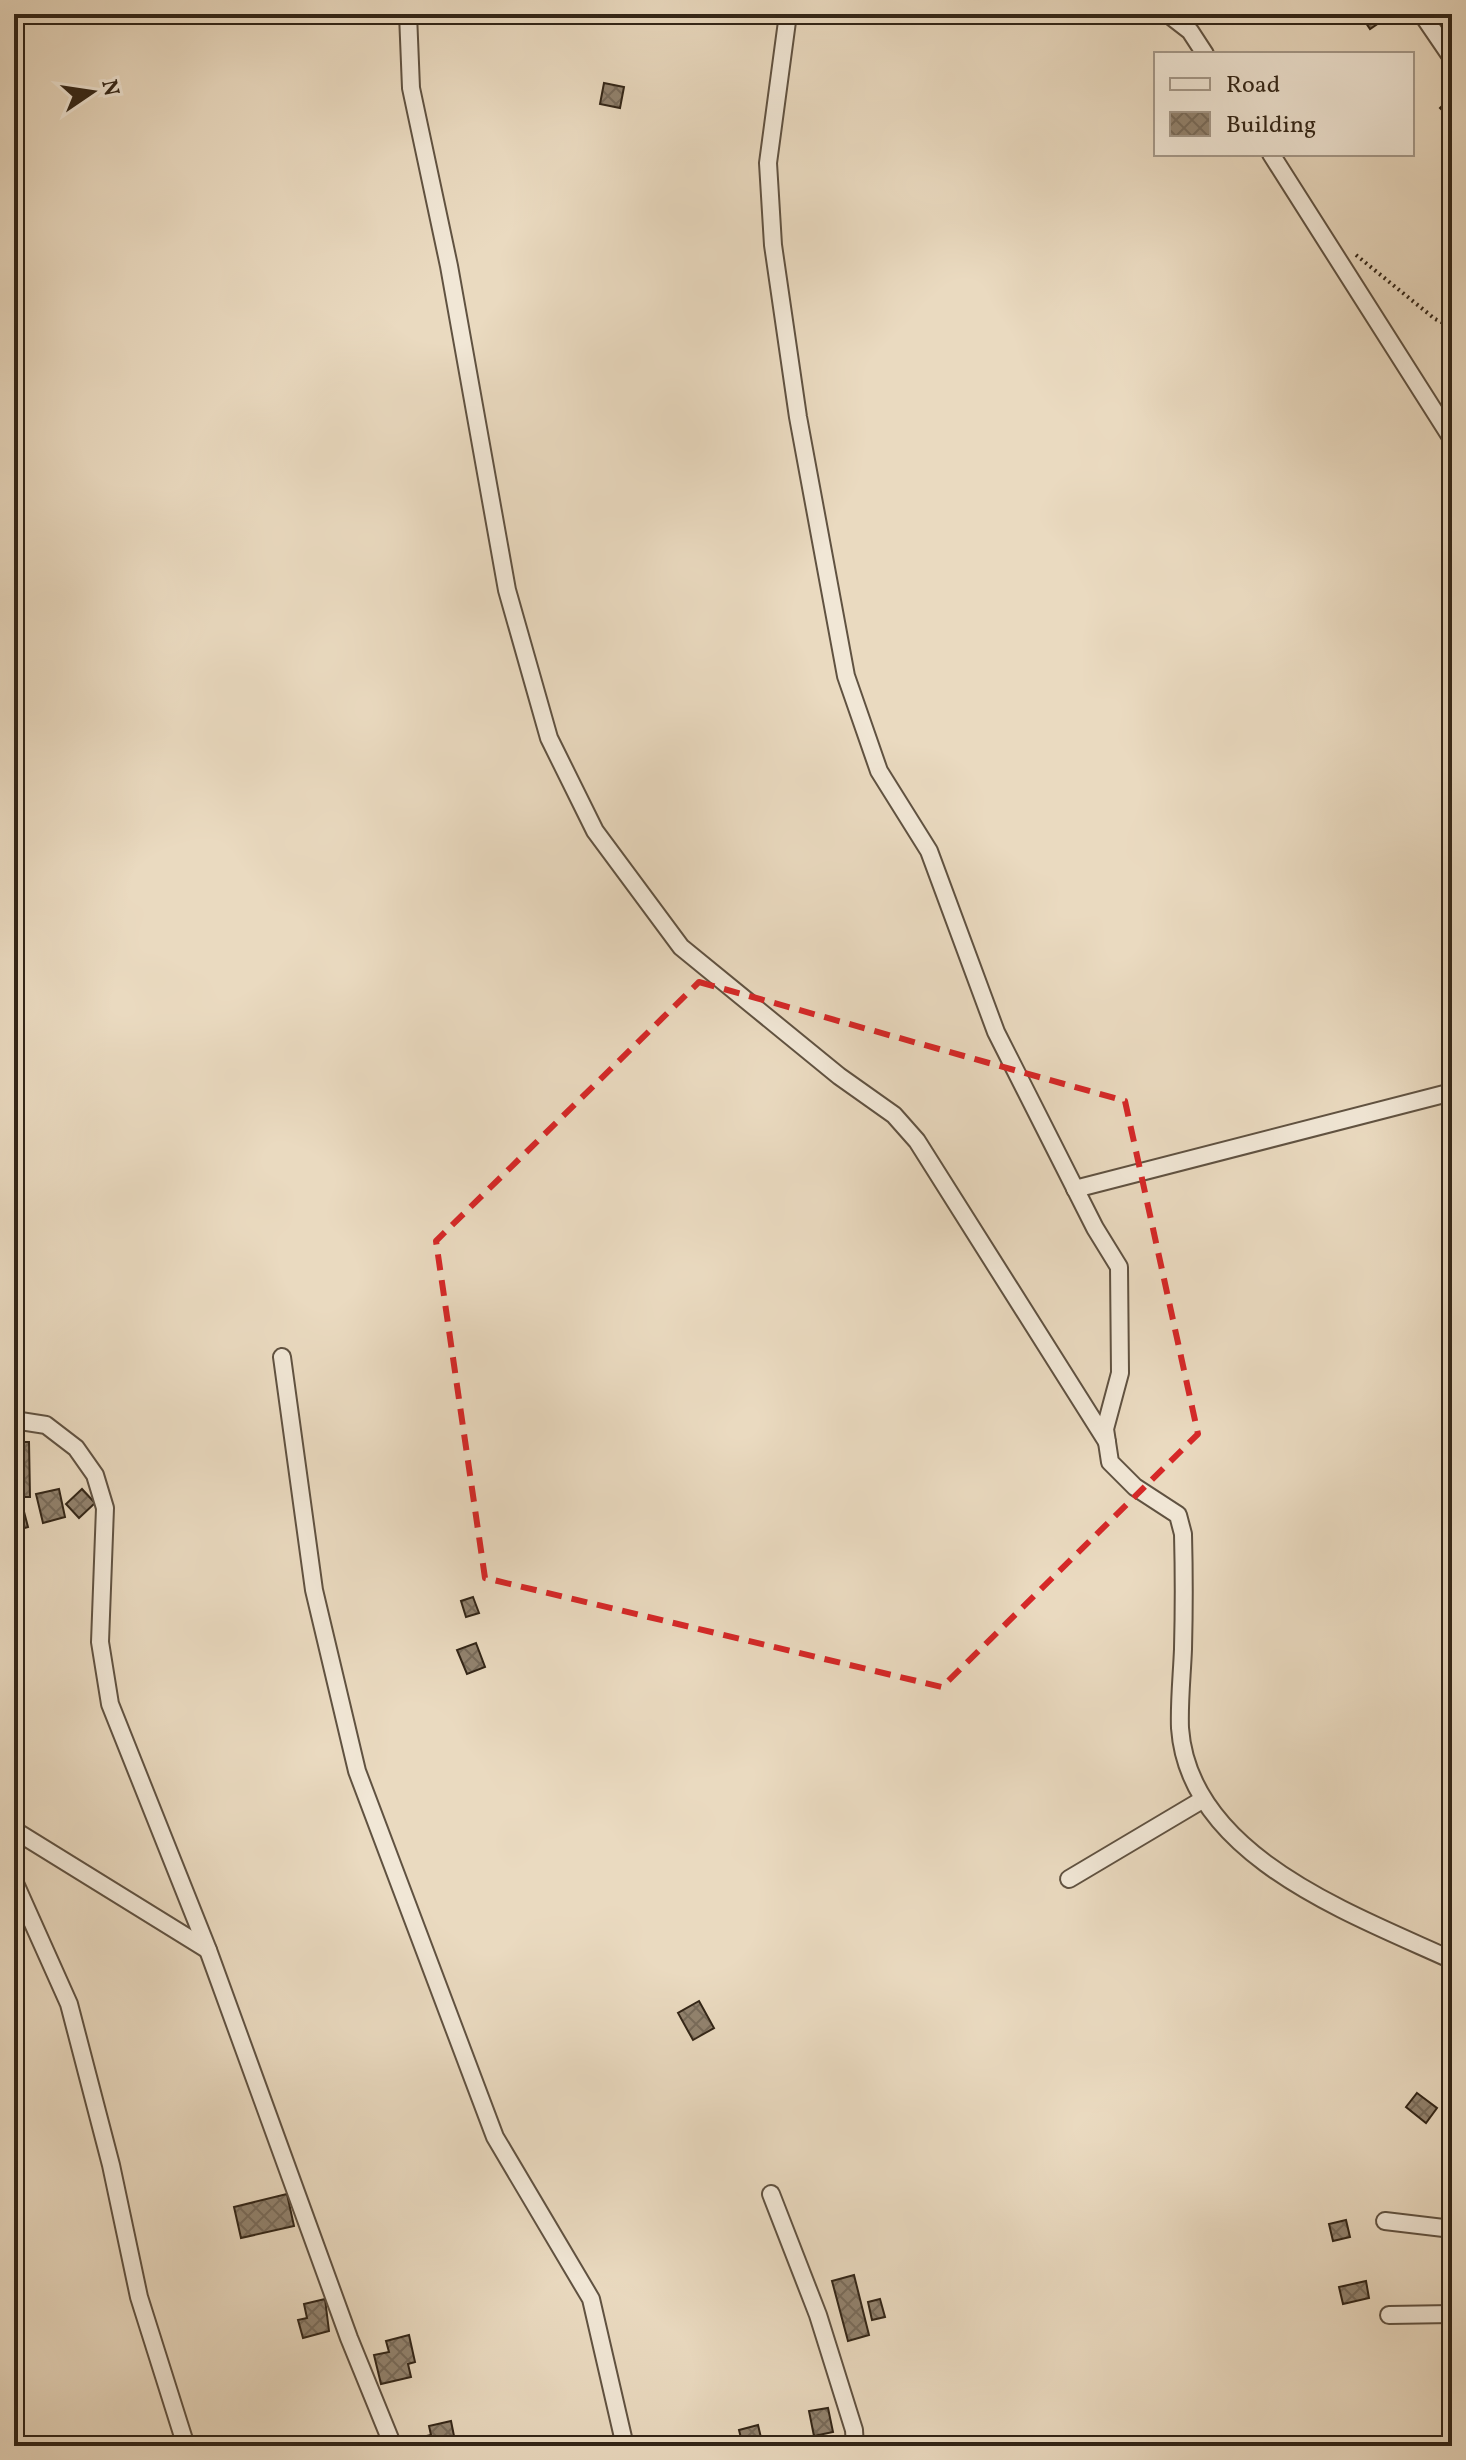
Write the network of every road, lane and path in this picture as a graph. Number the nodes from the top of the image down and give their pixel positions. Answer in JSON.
{"nodes":[{"id":1,"x":408,"y":14,"type":"edge"},
{"id":2,"x":788,"y":14,"type":"edge"},
{"id":3,"x":1168,"y":14,"type":"edge"},
{"id":4,"x":1422,"y":14,"type":"edge"},
{"id":5,"x":1204,"y":52,"type":"edge"},
{"id":6,"x":1452,"y":58,"type":"edge"},
{"id":7,"x":1272,"y":156,"type":"edge"},
{"id":8,"x":1350,"y":250,"type":"dead end"},
{"id":9,"x":1452,"y":327,"type":"edge"},
{"id":10,"x":1452,"y":439,"type":"edge"},
{"id":11,"x":1452,"y":1092,"type":"edge"},
{"id":12,"x":1075,"y":1189,"type":"junction"},
{"id":13,"x":282,"y":1357,"type":"dead end"},
{"id":14,"x":14,"y":1420,"type":"edge"},
{"id":15,"x":1107,"y":1443,"type":"junction"},
{"id":16,"x":1202,"y":1800,"type":"junction"},
{"id":17,"x":14,"y":1830,"type":"edge"},
{"id":18,"x":1069,"y":1879,"type":"dead end"},
{"id":19,"x":14,"y":1881,"type":"edge"},
{"id":20,"x":208,"y":1950,"type":"junction"},
{"id":21,"x":1452,"y":1960,"type":"edge"},
{"id":22,"x":771,"y":2194,"type":"dead end"},
{"id":23,"x":1385,"y":2221,"type":"dead end"},
{"id":24,"x":1452,"y":2229,"type":"edge"},
{"id":25,"x":1452,"y":2314,"type":"edge"},
{"id":26,"x":1389,"y":2315,"type":"dead end"},
{"id":27,"x":186,"y":2446,"type":"edge"},
{"id":28,"x":393,"y":2446,"type":"edge"},
{"id":29,"x":625,"y":2446,"type":"edge"},
{"id":30,"x":855,"y":2446,"type":"edge"}],
"edges":[{"from":1,"to":15,"type":"street"},
{"from":2,"to":12,"type":"street"},
{"from":3,"to":5,"type":"street"},
{"from":4,"to":6,"type":"street"},
{"from":7,"to":10,"type":"street"},
{"from":8,"to":9,"type":"path"},
{"from":11,"to":12,"type":"street"},
{"from":12,"to":15,"type":"street"},
{"from":13,"to":29,"type":"street"},
{"from":14,"to":20,"type":"street"},
{"from":15,"to":16,"type":"street"},
{"from":16,"to":18,"type":"street"},
{"from":16,"to":21,"type":"street"},
{"from":17,"to":20,"type":"street"},
{"from":19,"to":27,"type":"street"},
{"from":20,"to":28,"type":"street"},
{"from":22,"to":30,"type":"street"},
{"from":23,"to":24,"type":"street"},
{"from":25,"to":26,"type":"street"}]}
